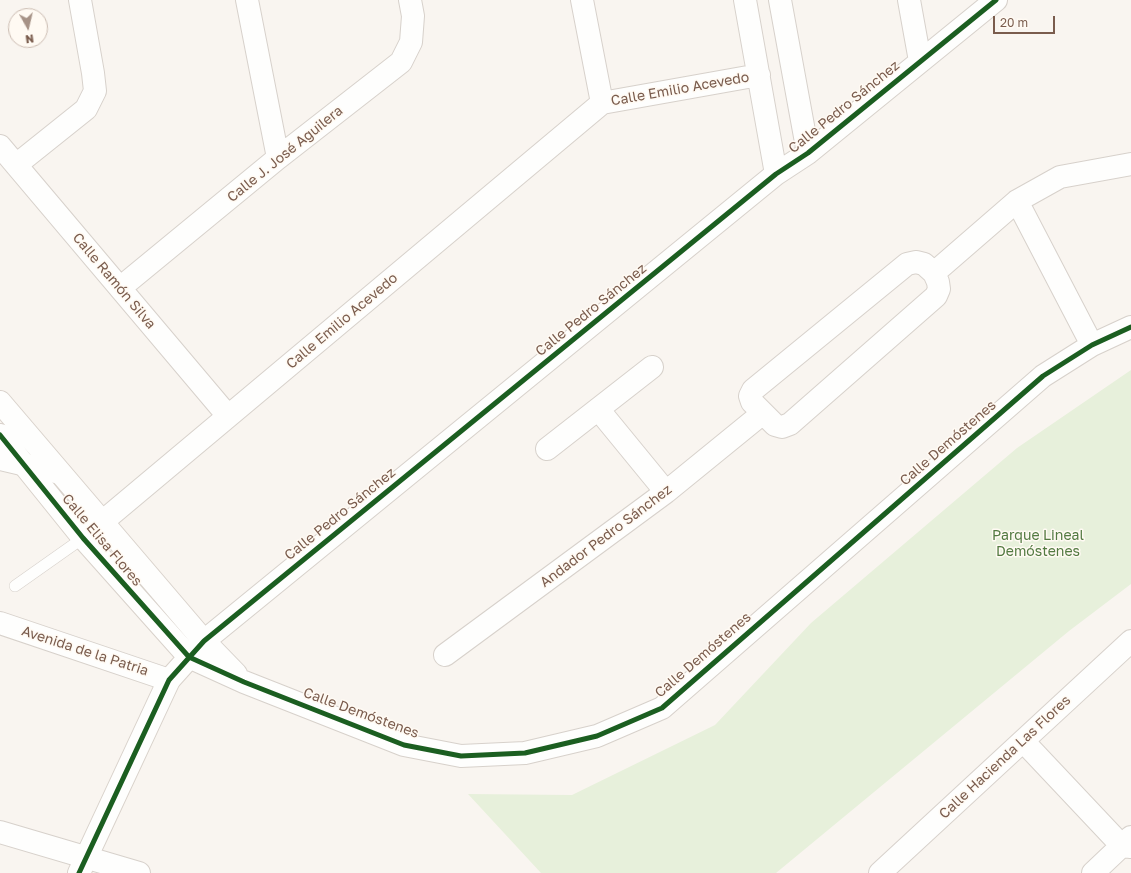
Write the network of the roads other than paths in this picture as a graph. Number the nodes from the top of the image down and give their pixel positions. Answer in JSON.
{"nodes":[{"id":1,"x":80,"y":0,"type":"edge"},
{"id":2,"x":247,"y":0,"type":"edge"},
{"id":3,"x":410,"y":0,"type":"edge"},
{"id":4,"x":582,"y":0,"type":"edge"},
{"id":5,"x":744,"y":0,"type":"edge"},
{"id":6,"x":780,"y":0,"type":"edge"},
{"id":7,"x":909,"y":0,"type":"edge"},
{"id":8,"x":996,"y":0,"type":"edge"},
{"id":9,"x":920,"y":61,"type":"junction"},
{"id":10,"x":759,"y":75,"type":"junction"},
{"id":11,"x":602,"y":103,"type":"junction"},
{"id":12,"x":0,"y":146,"type":"edge"},
{"id":13,"x":808,"y":153,"type":"junction"},
{"id":14,"x":278,"y":158,"type":"junction"},
{"id":15,"x":1131,"y":164,"type":"edge"},
{"id":16,"x":16,"y":165,"type":"junction"},
{"id":17,"x":776,"y":174,"type":"junction"},
{"id":18,"x":1017,"y":201,"type":"junction"},
{"id":19,"x":934,"y":273,"type":"junction"},
{"id":20,"x":120,"y":288,"type":"junction"},
{"id":21,"x":1131,"y":327,"type":"edge"},
{"id":22,"x":1092,"y":345,"type":"junction"},
{"id":23,"x":652,"y":367,"type":"dead end"},
{"id":24,"x":0,"y":402,"type":"edge"},
{"id":25,"x":598,"y":409,"type":"junction"},
{"id":26,"x":763,"y":412,"type":"junction"},
{"id":27,"x":228,"y":416,"type":"junction"},
{"id":28,"x":0,"y":436,"type":"edge"},
{"id":29,"x":547,"y":449,"type":"dead end"},
{"id":30,"x":0,"y":459,"type":"edge"},
{"id":31,"x":25,"y":466,"type":"junction"},
{"id":32,"x":60,"y":473,"type":"junction"},
{"id":33,"x":666,"y":492,"type":"junction"},
{"id":34,"x":102,"y":522,"type":"junction"},
{"id":35,"x":83,"y":538,"type":"junction"},
{"id":36,"x":15,"y":586,"type":"dead end"},
{"id":37,"x":0,"y":623,"type":"edge"},
{"id":38,"x":1131,"y":640,"type":"edge"},
{"id":39,"x":204,"y":641,"type":"junction"},
{"id":40,"x":445,"y":655,"type":"dead end"},
{"id":41,"x":189,"y":657,"type":"junction"},
{"id":42,"x":169,"y":680,"type":"junction"},
{"id":43,"x":244,"y":682,"type":"junction"},
{"id":44,"x":1023,"y":741,"type":"junction"},
{"id":45,"x":0,"y":832,"type":"edge"},
{"id":46,"x":1128,"y":843,"type":"edge"},
{"id":47,"x":82,"y":865,"type":"edge"},
{"id":48,"x":139,"y":873,"type":"edge"},
{"id":49,"x":880,"y":873,"type":"edge"},
{"id":50,"x":1092,"y":873,"type":"edge"}],
"edges":[{"from":1,"to":16,"type":"street"},
{"from":2,"to":14,"type":"street"},
{"from":3,"to":14,"type":"street","name":"Calle J. José Aguilera"},
{"from":4,"to":11,"type":"street","name":"Calle Emilio Acevedo"},
{"from":5,"to":10,"type":"street"},
{"from":6,"to":13,"type":"street"},
{"from":7,"to":9,"type":"street"},
{"from":8,"to":9,"type":"street","name":"Calle Pedro Sánchez"},
{"from":9,"to":13,"type":"street","name":"Calle Pedro Sánchez"},
{"from":10,"to":11,"type":"street","name":"Calle Emilio Acevedo"},
{"from":10,"to":17,"type":"street"},
{"from":11,"to":27,"type":"street","name":"Calle Emilio Acevedo"},
{"from":12,"to":16,"type":"street","name":"Calle Ramón Silva"},
{"from":13,"to":17,"type":"street","name":"Calle Pedro Sánchez"},
{"from":14,"to":20,"type":"street","name":"Calle J. José Aguilera"},
{"from":15,"to":18,"type":"street"},
{"from":16,"to":20,"type":"street","name":"Calle Ramón Silva"},
{"from":17,"to":39,"type":"street","name":"Calle Pedro Sánchez"},
{"from":18,"to":19,"type":"street"},
{"from":18,"to":22,"type":"street"},
{"from":19,"to":26,"type":"street"},
{"from":19,"to":26,"type":"street"},
{"from":20,"to":27,"type":"street","name":"Calle Ramón Silva"},
{"from":21,"to":22,"type":"street","name":"Calle Demóstenes"},
{"from":22,"to":43,"type":"street","name":"Calle Demóstenes"},
{"from":23,"to":25,"type":"street"},
{"from":24,"to":32,"type":"street","name":"Calle Elisa Flores"},
{"from":25,"to":29,"type":"street"},
{"from":25,"to":33,"type":"street"},
{"from":26,"to":33,"type":"street","name":"Andador Pedro Sánchez"},
{"from":27,"to":34,"type":"street","name":"Calle Emilio Acevedo"},
{"from":28,"to":31,"type":"street","name":"Calle Elisa Flores"},
{"from":30,"to":31,"type":"street"},
{"from":31,"to":32,"type":"street"},
{"from":31,"to":35,"type":"street","name":"Calle Elisa Flores"},
{"from":32,"to":34,"type":"street","name":"Calle Elisa Flores"},
{"from":33,"to":40,"type":"street","name":"Andador Pedro Sánchez"},
{"from":34,"to":35,"type":"street","name":"Calle Emilio Acevedo"},
{"from":34,"to":39,"type":"street","name":"Calle Elisa Flores"},
{"from":35,"to":36,"type":"lane"},
{"from":35,"to":41,"type":"street","name":"Calle Elisa Flores"},
{"from":37,"to":42,"type":"street","name":"Avenida de la Patria"},
{"from":38,"to":44,"type":"street","name":"Calle Hacienda Las Flores"},
{"from":39,"to":41,"type":"street","name":"Calle Pedro Sánchez"},
{"from":39,"to":43,"type":"street","name":"Calle Demóstenes"},
{"from":41,"to":42,"type":"street","name":"Calle Pedro Sánchez"},
{"from":41,"to":43,"type":"street","name":"Calle Demóstenes"},
{"from":42,"to":47,"type":"street","name":"Calle Pedro Sánchez"},
{"from":44,"to":46,"type":"street"},
{"from":44,"to":49,"type":"street","name":"Calle Hacienda Las Flores"},
{"from":45,"to":47,"type":"street"},
{"from":46,"to":50,"type":"street"},
{"from":47,"to":48,"type":"street"}]}
